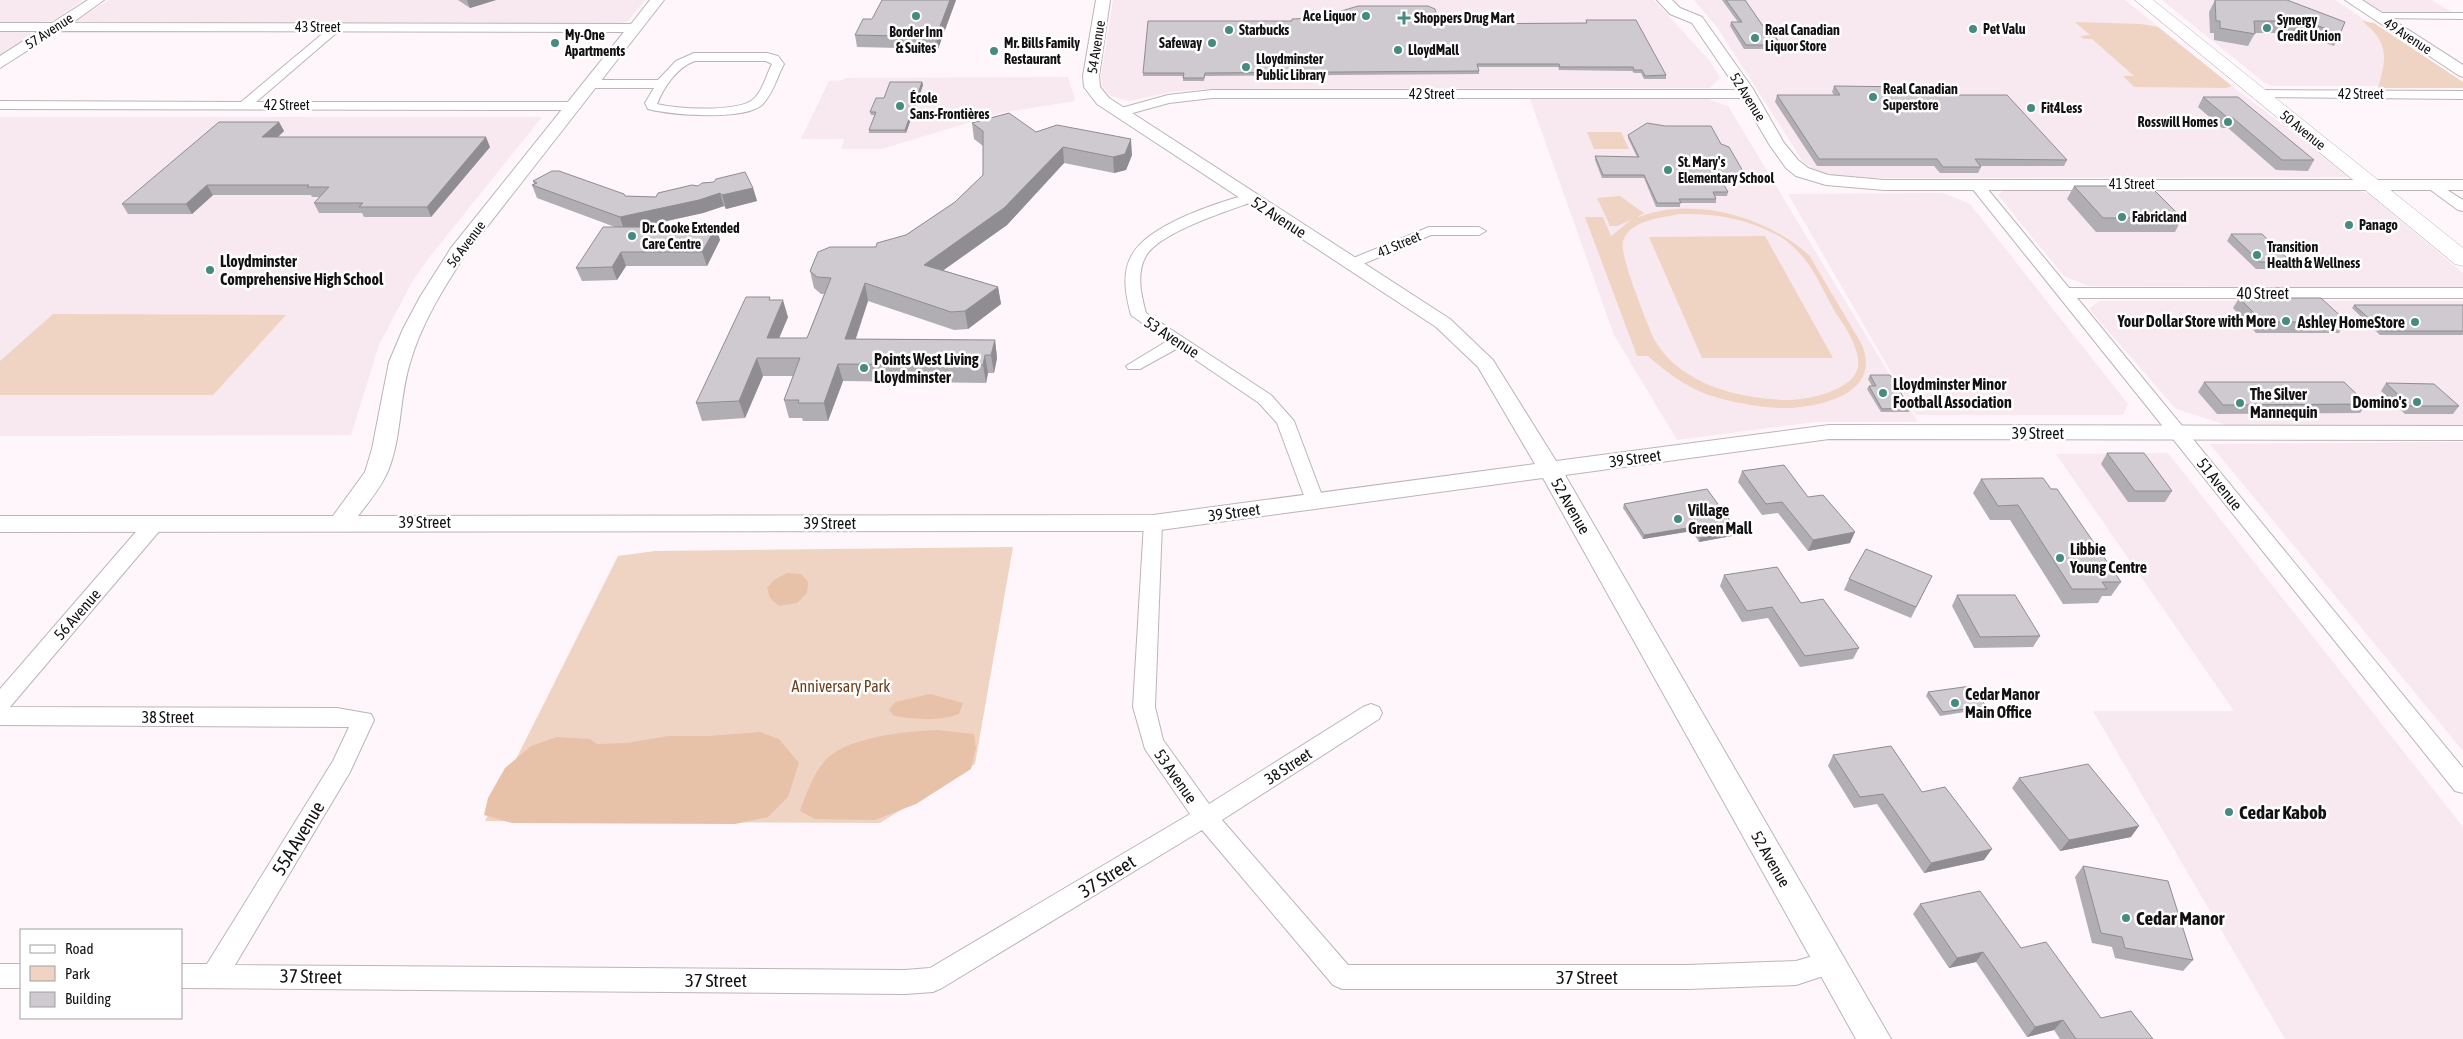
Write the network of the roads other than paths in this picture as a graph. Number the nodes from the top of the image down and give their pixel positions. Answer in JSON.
{"nodes":[{"id":1,"x":97,"y":0,"type":"edge"},
{"id":2,"x":657,"y":0,"type":"edge"},
{"id":3,"x":1103,"y":0,"type":"edge"},
{"id":4,"x":1664,"y":0,"type":"edge"},
{"id":5,"x":1687,"y":0,"type":"edge"},
{"id":6,"x":2143,"y":0,"type":"edge"},
{"id":7,"x":2352,"y":0,"type":"edge"},
{"id":8,"x":2377,"y":16,"type":"junction"},
{"id":9,"x":2463,"y":16,"type":"edge"},
{"id":10,"x":1697,"y":20,"type":"junction"},
{"id":11,"x":0,"y":27,"type":"edge"},
{"id":12,"x":56,"y":27,"type":"junction"},
{"id":13,"x":337,"y":27,"type":"junction"},
{"id":14,"x":635,"y":28,"type":"junction"},
{"id":15,"x":0,"y":63,"type":"edge"},
{"id":16,"x":2463,"y":72,"type":"edge"},
{"id":17,"x":593,"y":81,"type":"junction"},
{"id":18,"x":665,"y":81,"type":"junction"},
{"id":19,"x":1748,"y":94,"type":"junction"},
{"id":20,"x":2259,"y":94,"type":"junction"},
{"id":21,"x":2463,"y":95,"type":"edge"},
{"id":22,"x":0,"y":105,"type":"edge"},
{"id":23,"x":245,"y":105,"type":"junction"},
{"id":24,"x":574,"y":106,"type":"junction"},
{"id":25,"x":1118,"y":113,"type":"junction"},
{"id":26,"x":1802,"y":172,"type":"joint"},
{"id":27,"x":1976,"y":184,"type":"junction"},
{"id":28,"x":2371,"y":185,"type":"junction"},
{"id":29,"x":2433,"y":185,"type":"junction"},
{"id":30,"x":2463,"y":185,"type":"edge"},
{"id":31,"x":1250,"y":198,"type":"junction"},
{"id":32,"x":2463,"y":207,"type":"edge"},
{"id":33,"x":1479,"y":231,"type":"dead end"},
{"id":34,"x":2463,"y":259,"type":"edge"},
{"id":35,"x":1351,"y":264,"type":"junction"},
{"id":36,"x":2063,"y":293,"type":"junction"},
{"id":37,"x":2463,"y":293,"type":"edge"},
{"id":38,"x":1178,"y":341,"type":"junction"},
{"id":39,"x":1134,"y":366,"type":"dead end"},
{"id":40,"x":2179,"y":433,"type":"junction"},
{"id":41,"x":2463,"y":433,"type":"edge"},
{"id":42,"x":1550,"y":470,"type":"junction"},
{"id":43,"x":1315,"y":502,"type":"junction"},
{"id":44,"x":341,"y":522,"type":"junction"},
{"id":45,"x":1153,"y":523,"type":"junction"},
{"id":46,"x":0,"y":524,"type":"edge"},
{"id":47,"x":154,"y":524,"type":"junction"},
{"id":48,"x":0,"y":704,"type":"edge"},
{"id":49,"x":1371,"y":713,"type":"dead end"},
{"id":50,"x":0,"y":716,"type":"edge"},
{"id":51,"x":337,"y":717,"type":"joint"},
{"id":52,"x":2463,"y":784,"type":"edge"},
{"id":53,"x":1204,"y":816,"type":"junction"},
{"id":54,"x":1830,"y":963,"type":"junction"},
{"id":55,"x":0,"y":976,"type":"edge"},
{"id":56,"x":20,"y":976,"type":"edge"},
{"id":57,"x":182,"y":976,"type":"edge"},
{"id":58,"x":215,"y":976,"type":"junction"},
{"id":59,"x":1342,"y":977,"type":"joint"},
{"id":60,"x":1874,"y":1039,"type":"edge"}],
"edges":[{"from":1,"to":12,"type":"street","name":"57 Avenue"},
{"from":2,"to":14,"type":"street","name":"56 Avenue"},
{"from":3,"to":25,"type":"street","name":"54 Avenue"},
{"from":4,"to":10,"type":"street"},
{"from":5,"to":10,"type":"street","name":"52 Avenue"},
{"from":6,"to":20,"type":"main road","name":"50 Avenue"},
{"from":7,"to":8,"type":"street","name":"49 Avenue"},
{"from":8,"to":9,"type":"street"},
{"from":8,"to":16,"type":"street","name":"49 Avenue"},
{"from":10,"to":19,"type":"street","name":"52 Avenue"},
{"from":11,"to":12,"type":"street","name":"43 Street"},
{"from":12,"to":13,"type":"street","name":"43 Street"},
{"from":12,"to":15,"type":"street","name":"57 Avenue"},
{"from":13,"to":14,"type":"street","name":"43 Street"},
{"from":13,"to":23,"type":"street"},
{"from":14,"to":17,"type":"street","name":"56 Avenue"},
{"from":17,"to":18,"type":"street"},
{"from":17,"to":24,"type":"street","name":"56 Avenue"},
{"from":18,"to":18,"type":"street"},
{"from":19,"to":25,"type":"street","name":"42 Street"},
{"from":19,"to":26,"type":"street","name":"52 Avenue"},
{"from":20,"to":21,"type":"street","name":"42 Street"},
{"from":20,"to":28,"type":"main road","name":"50 Avenue"},
{"from":22,"to":23,"type":"street","name":"42 Street"},
{"from":23,"to":24,"type":"street","name":"42 Street"},
{"from":24,"to":44,"type":"street","name":"56 Avenue"},
{"from":25,"to":31,"type":"street","name":"52 Avenue"},
{"from":26,"to":27,"type":"street","name":"41 Street"},
{"from":27,"to":28,"type":"street","name":"41 Street"},
{"from":27,"to":36,"type":"street","name":"51 Avenue"},
{"from":28,"to":29,"type":"street","name":"41 Street"},
{"from":28,"to":34,"type":"main road","name":"50 Avenue"},
{"from":29,"to":30,"type":"street","name":"41 Street"},
{"from":29,"to":32,"type":"street"},
{"from":31,"to":35,"type":"street","name":"52 Avenue"},
{"from":31,"to":38,"type":"street","name":"53 Avenue"},
{"from":33,"to":35,"type":"street","name":"41 Street"},
{"from":35,"to":42,"type":"street","name":"52 Avenue"},
{"from":36,"to":37,"type":"street","name":"40 Street"},
{"from":36,"to":40,"type":"street","name":"51 Avenue"},
{"from":38,"to":39,"type":"street"},
{"from":38,"to":43,"type":"street","name":"53 Avenue"},
{"from":40,"to":41,"type":"street","name":"39 Street"},
{"from":40,"to":42,"type":"street","name":"39 Street"},
{"from":40,"to":52,"type":"street","name":"51 Avenue"},
{"from":42,"to":43,"type":"street","name":"39 Street"},
{"from":42,"to":54,"type":"street","name":"52 Avenue"},
{"from":43,"to":45,"type":"street","name":"39 Street"},
{"from":44,"to":45,"type":"street","name":"39 Street"},
{"from":44,"to":47,"type":"street","name":"39 Street"},
{"from":45,"to":53,"type":"street","name":"53 Avenue"},
{"from":46,"to":47,"type":"street","name":"39 Street"},
{"from":47,"to":48,"type":"street","name":"56 Avenue"},
{"from":49,"to":53,"type":"street","name":"38 Street"},
{"from":50,"to":51,"type":"street","name":"38 Street"},
{"from":51,"to":58,"type":"street","name":"55A Avenue"},
{"from":53,"to":58,"type":"street","name":"37 Street"},
{"from":53,"to":59,"type":"street","name":"53 Avenue"},
{"from":54,"to":59,"type":"street","name":"37 Street"},
{"from":54,"to":60,"type":"street","name":"52 Avenue"},
{"from":55,"to":56,"type":"street"},
{"from":57,"to":58,"type":"street","name":"37 Street"}]}
